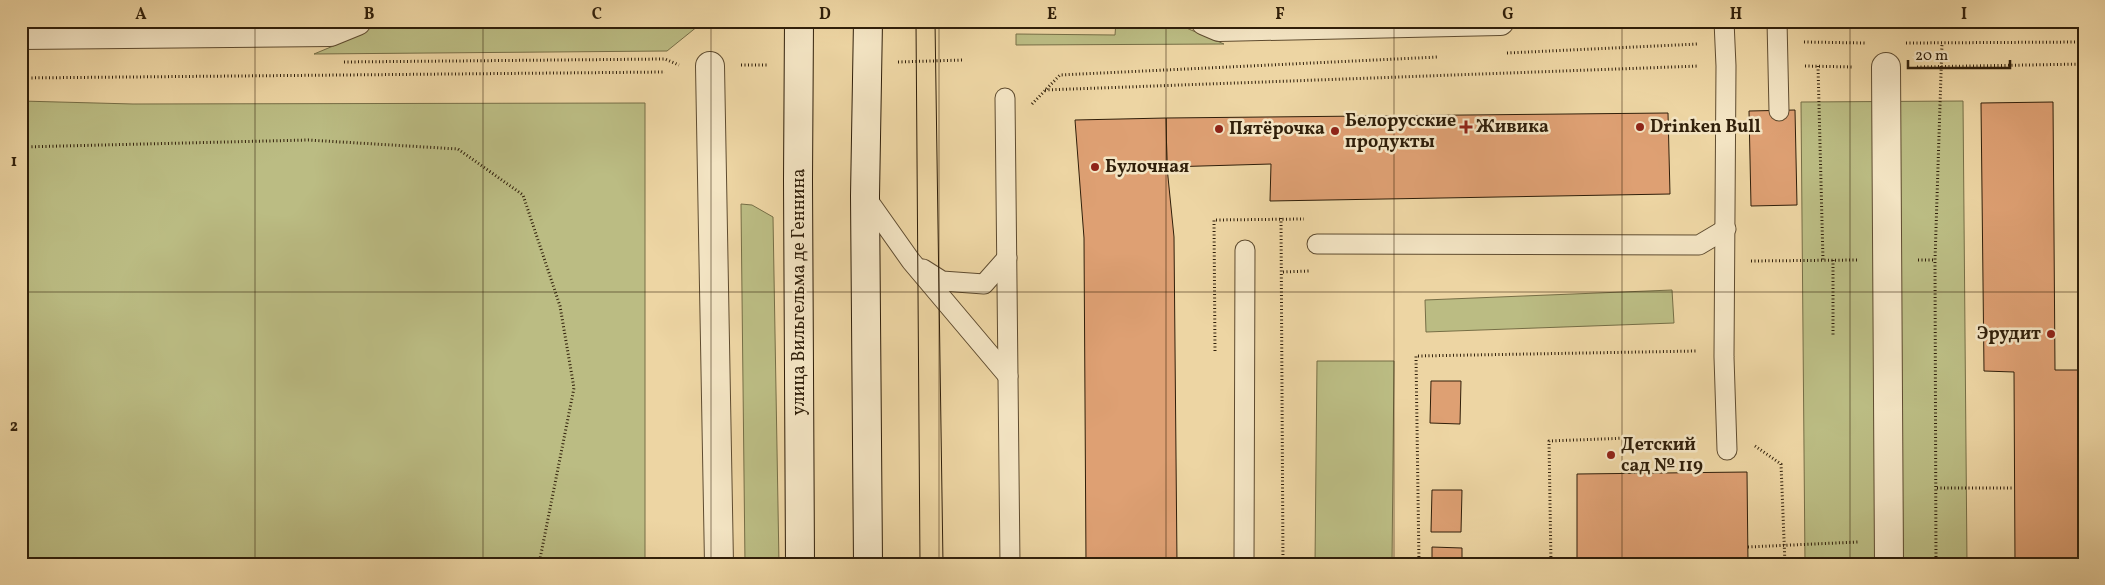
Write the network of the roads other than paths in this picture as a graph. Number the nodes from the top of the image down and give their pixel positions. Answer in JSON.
{"nodes":[{"id":1,"x":357,"y":21,"type":"edge"},
{"id":2,"x":799,"y":21,"type":"edge"},
{"id":3,"x":868,"y":21,"type":"edge"},
{"id":4,"x":1205,"y":21,"type":"edge"},
{"id":5,"x":1500,"y":21,"type":"edge"},
{"id":6,"x":1724,"y":21,"type":"edge"},
{"id":7,"x":1777,"y":21,"type":"edge"},
{"id":8,"x":21,"y":35,"type":"edge"},
{"id":9,"x":710,"y":66,"type":"dead end"},
{"id":10,"x":1886,"y":67,"type":"road end"},
{"id":11,"x":1005,"y":98,"type":"dead end"},
{"id":12,"x":1779,"y":111,"type":"dead end"},
{"id":13,"x":865,"y":196,"type":"junction"},
{"id":14,"x":1726,"y":228,"type":"junction"},
{"id":15,"x":1317,"y":244,"type":"dead end"},
{"id":16,"x":1245,"y":250,"type":"dead end"},
{"id":17,"x":1007,"y":258,"type":"junction"},
{"id":18,"x":910,"y":261,"type":"junction"},
{"id":19,"x":1008,"y":376,"type":"junction"},
{"id":20,"x":1727,"y":450,"type":"road end"},
{"id":21,"x":1889,"y":552,"type":"edge"},
{"id":22,"x":719,"y":564,"type":"edge"},
{"id":23,"x":800,"y":564,"type":"edge"},
{"id":24,"x":868,"y":564,"type":"edge"},
{"id":25,"x":1010,"y":564,"type":"edge"},
{"id":26,"x":1244,"y":564,"type":"edge"}],
"edges":[{"from":1,"to":8,"type":"street"},
{"from":2,"to":23,"type":"street","name":"улица Вильгельма де Геннина"},
{"from":3,"to":13,"type":"street"},
{"from":4,"to":5,"type":"street"},
{"from":6,"to":14,"type":"lane"},
{"from":7,"to":12,"type":"lane"},
{"from":9,"to":22,"type":"street"},
{"from":10,"to":21,"type":"street"},
{"from":11,"to":17,"type":"lane"},
{"from":13,"to":18,"type":"lane"},
{"from":13,"to":24,"type":"street"},
{"from":14,"to":15,"type":"lane"},
{"from":14,"to":20,"type":"lane"},
{"from":16,"to":26,"type":"lane"},
{"from":17,"to":18,"type":"lane"},
{"from":17,"to":19,"type":"lane"},
{"from":18,"to":19,"type":"lane"},
{"from":19,"to":25,"type":"lane"}]}
